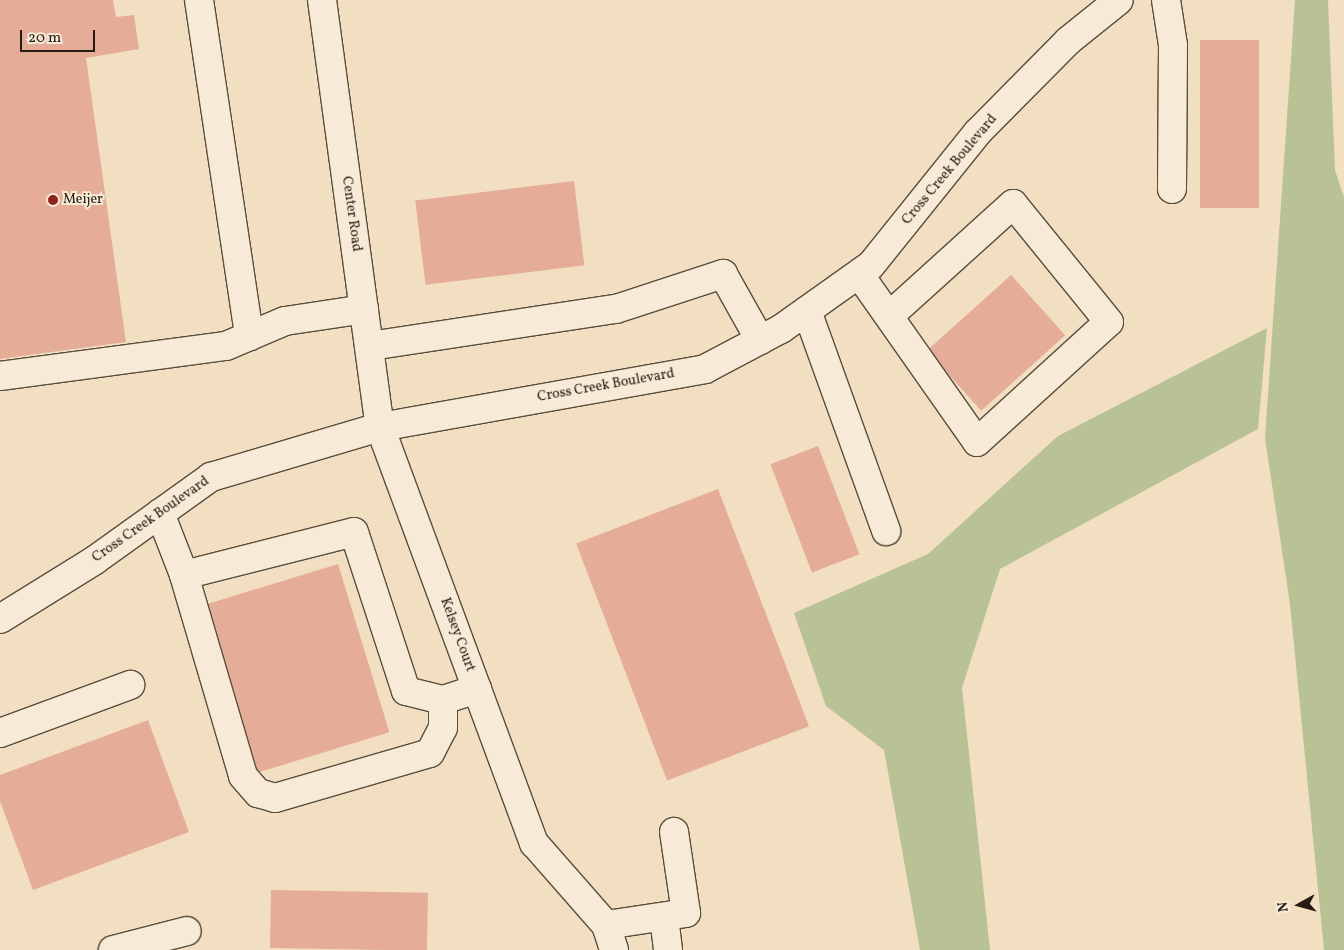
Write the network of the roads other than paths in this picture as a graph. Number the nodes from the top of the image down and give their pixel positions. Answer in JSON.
{"nodes":[{"id":1,"x":199,"y":0,"type":"edge"},
{"id":2,"x":322,"y":0,"type":"edge"},
{"id":3,"x":1119,"y":0,"type":"edge"},
{"id":4,"x":1166,"y":0,"type":"edge"},
{"id":5,"x":1172,"y":189,"type":"dead end"},
{"id":6,"x":859,"y":274,"type":"junction"},
{"id":7,"x":364,"y":310,"type":"junction"},
{"id":8,"x":807,"y":311,"type":"junction"},
{"id":9,"x":890,"y":315,"type":"junction"},
{"id":10,"x":248,"y":336,"type":"junction"},
{"id":11,"x":760,"y":340,"type":"junction"},
{"id":12,"x":370,"y":346,"type":"junction"},
{"id":13,"x":0,"y":376,"type":"edge"},
{"id":14,"x":380,"y":427,"type":"junction"},
{"id":15,"x":160,"y":513,"type":"junction"},
{"id":16,"x":886,"y":531,"type":"dead end"},
{"id":17,"x":184,"y":575,"type":"junction"},
{"id":18,"x":0,"y":619,"type":"edge"},
{"id":19,"x":130,"y":685,"type":"dead end"},
{"id":20,"x":477,"y":689,"type":"junction"},
{"id":21,"x":443,"y":700,"type":"junction"},
{"id":22,"x":0,"y":733,"type":"edge"},
{"id":23,"x":674,"y":832,"type":"dead end"},
{"id":24,"x":664,"y":916,"type":"junction"},
{"id":25,"x":187,"y":931,"type":"dead end"},
{"id":26,"x":610,"y":937,"type":"edge"},
{"id":27,"x":113,"y":950,"type":"edge"},
{"id":28,"x":668,"y":950,"type":"edge"}],
"edges":[{"from":1,"to":10,"type":"street"},
{"from":2,"to":7,"type":"street","name":"Center Road"},
{"from":3,"to":6,"type":"street","name":"Cross Creek Boulevard"},
{"from":4,"to":5,"type":"street"},
{"from":6,"to":8,"type":"street","name":"Cross Creek Boulevard"},
{"from":6,"to":9,"type":"street"},
{"from":7,"to":10,"type":"street"},
{"from":7,"to":12,"type":"street","name":"Center Road"},
{"from":8,"to":11,"type":"street","name":"Cross Creek Boulevard"},
{"from":8,"to":16,"type":"street"},
{"from":9,"to":9,"type":"street"},
{"from":10,"to":13,"type":"street"},
{"from":11,"to":12,"type":"street"},
{"from":11,"to":14,"type":"street","name":"Cross Creek Boulevard"},
{"from":12,"to":14,"type":"street","name":"Center Road"},
{"from":14,"to":15,"type":"street","name":"Cross Creek Boulevard"},
{"from":14,"to":20,"type":"street","name":"Kelsey Court"},
{"from":15,"to":17,"type":"street"},
{"from":15,"to":18,"type":"street","name":"Cross Creek Boulevard"},
{"from":17,"to":21,"type":"street"},
{"from":17,"to":21,"type":"street"},
{"from":19,"to":22,"type":"street"},
{"from":20,"to":21,"type":"street"},
{"from":20,"to":26,"type":"street","name":"Kelsey Court"},
{"from":23,"to":24,"type":"street"},
{"from":24,"to":26,"type":"street"},
{"from":24,"to":28,"type":"street"},
{"from":25,"to":27,"type":"street"}]}
